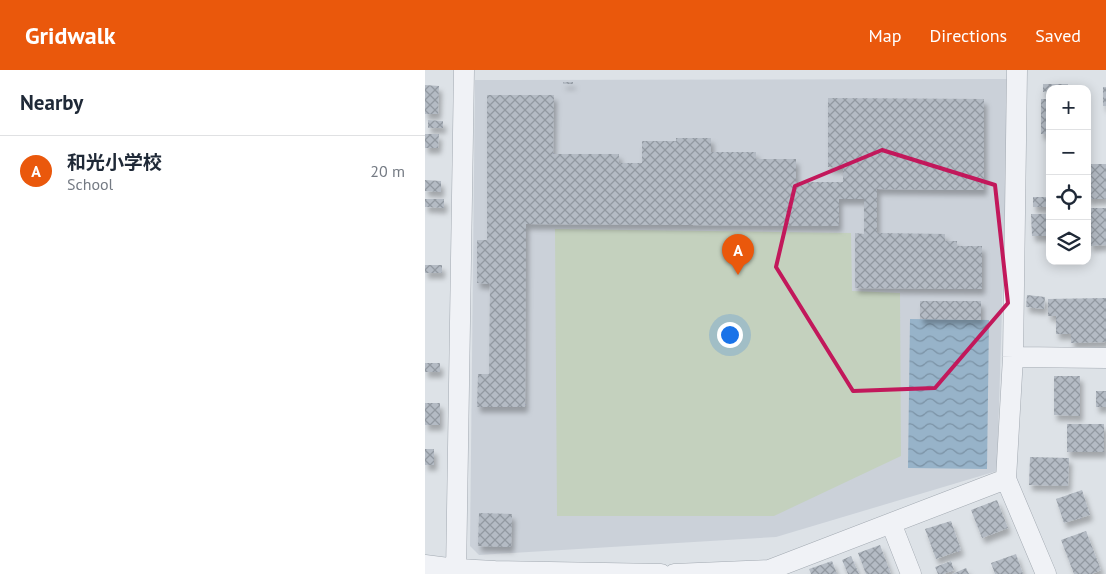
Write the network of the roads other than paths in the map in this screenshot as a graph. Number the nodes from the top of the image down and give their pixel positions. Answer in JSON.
{"nodes":[{"id":1,"x":464,"y":70,"type":"edge"},
{"id":2,"x":1017,"y":70,"type":"edge"},
{"id":3,"x":1013,"y":357,"type":"junction"},
{"id":4,"x":1106,"y":358,"type":"edge"},
{"id":5,"x":1006,"y":479,"type":"junction"},
{"id":6,"x":891,"y":523,"type":"junction"},
{"id":7,"x":425,"y":565,"type":"edge"},
{"id":8,"x":456,"y":572,"type":"edge"},
{"id":9,"x":770,"y":572,"type":"edge"},
{"id":10,"x":661,"y":574,"type":"edge"},
{"id":11,"x":674,"y":574,"type":"edge"},
{"id":12,"x":911,"y":574,"type":"edge"},
{"id":13,"x":1046,"y":574,"type":"edge"}],
"edges":[{"from":1,"to":8,"type":"street"},
{"from":2,"to":3,"type":"street"},
{"from":3,"to":4,"type":"street"},
{"from":3,"to":5,"type":"street"},
{"from":5,"to":6,"type":"street"},
{"from":5,"to":13,"type":"street"},
{"from":6,"to":9,"type":"street"},
{"from":6,"to":12,"type":"street"},
{"from":7,"to":8,"type":"street"},
{"from":8,"to":10,"type":"street"},
{"from":9,"to":11,"type":"street"}]}
